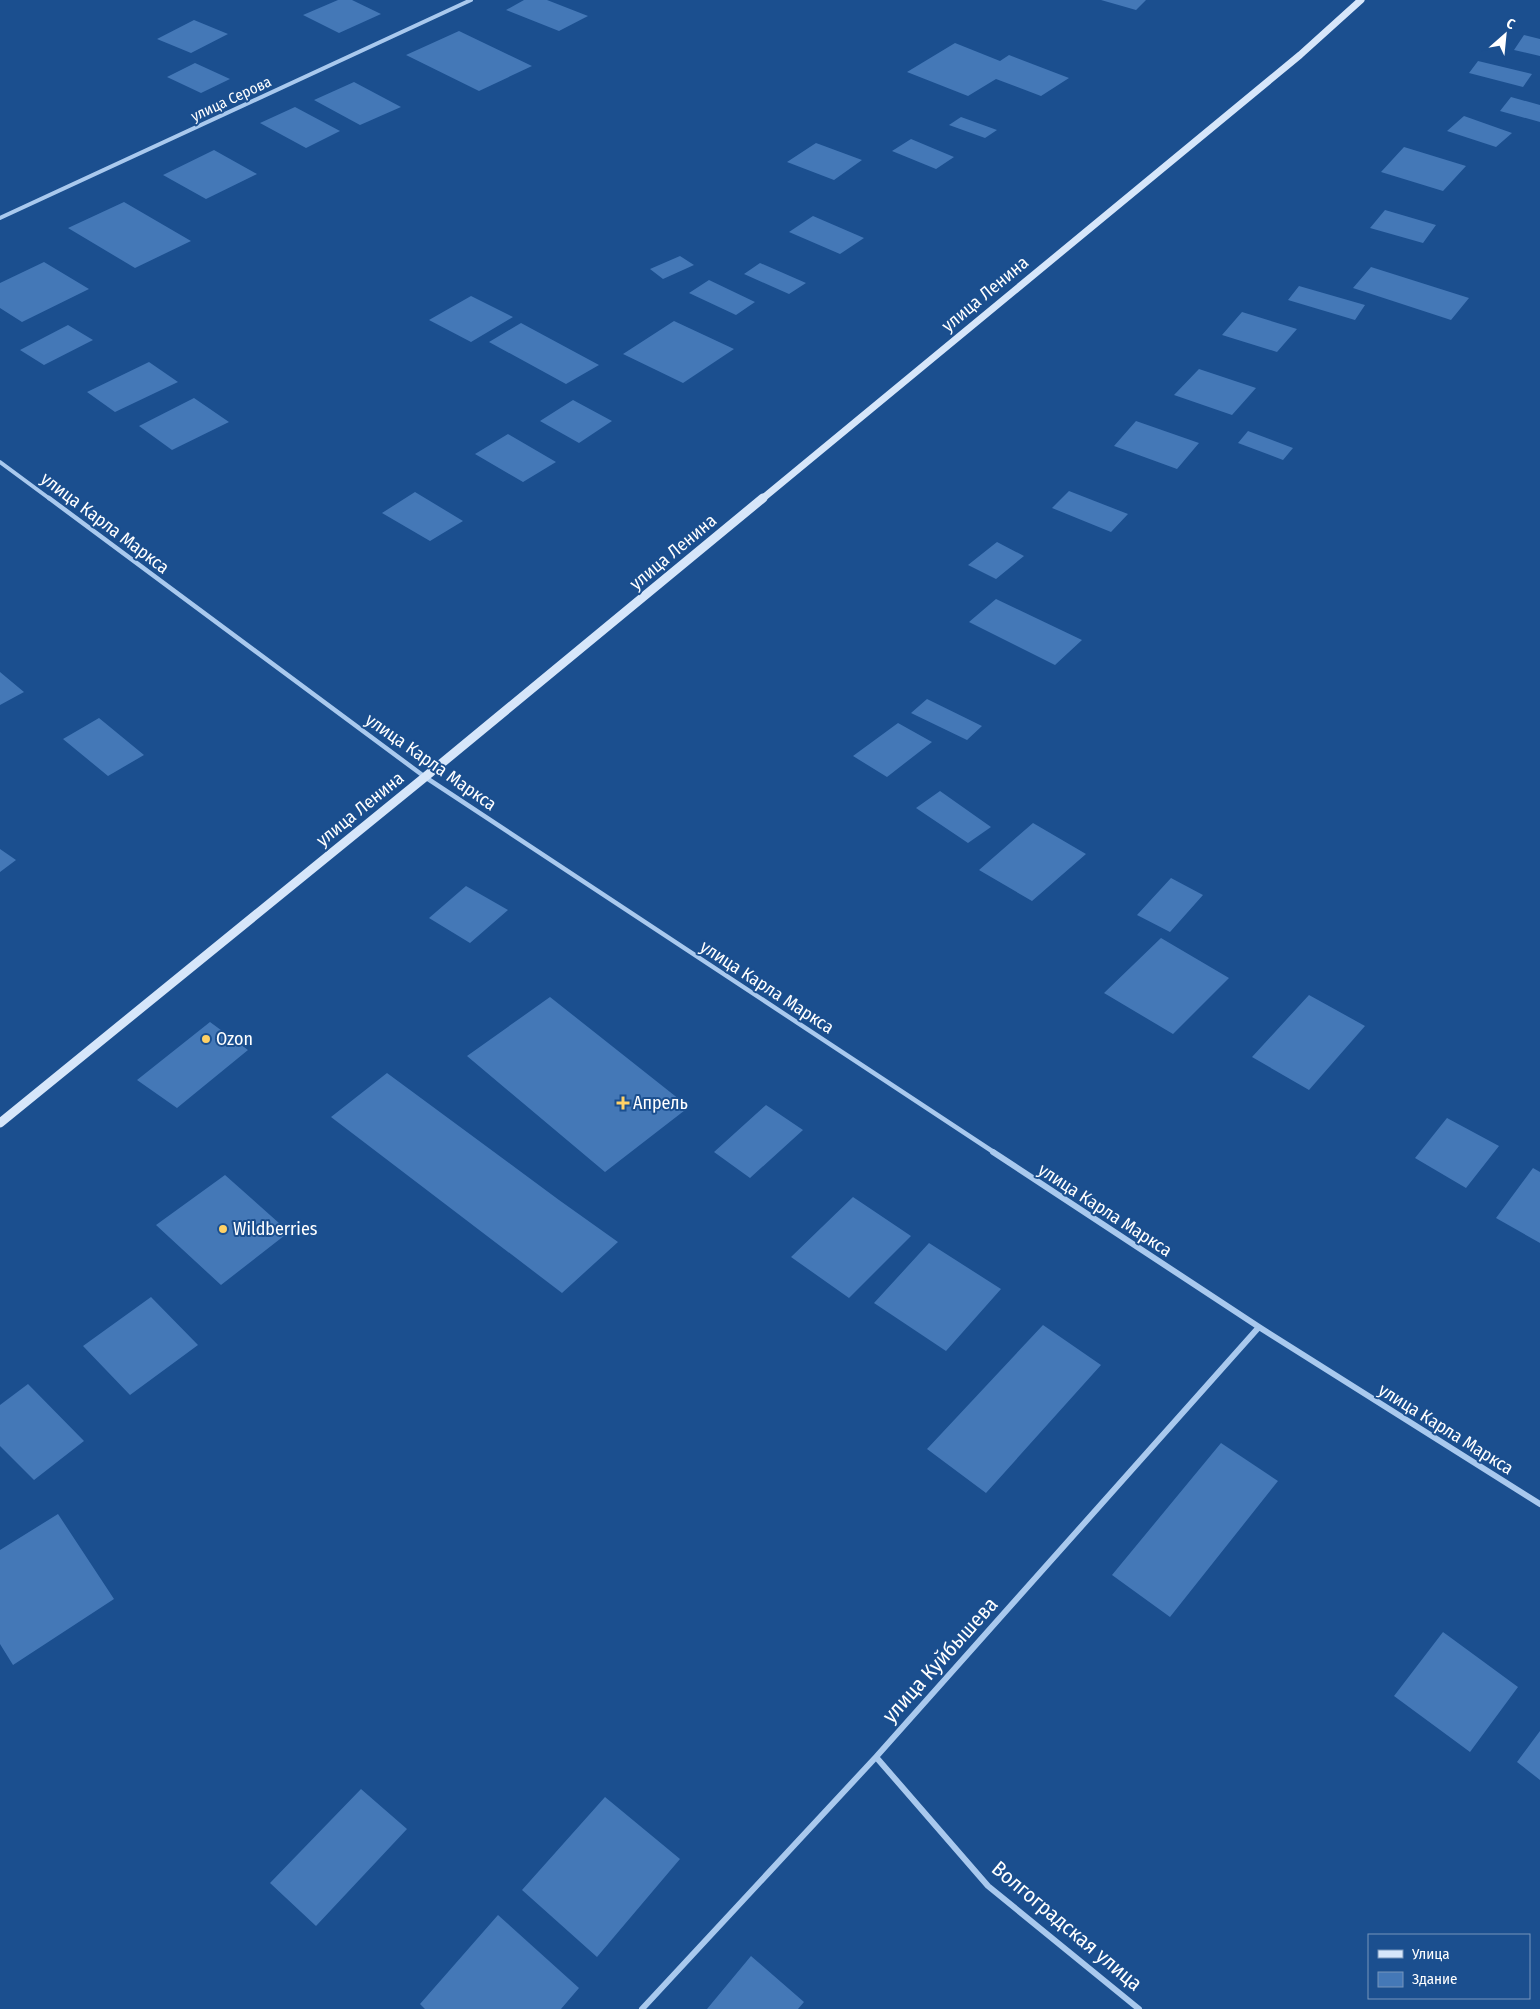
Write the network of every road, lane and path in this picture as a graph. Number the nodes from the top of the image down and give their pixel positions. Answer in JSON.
{"nodes":[{"id":1,"x":471,"y":0,"type":"edge"},
{"id":2,"x":1361,"y":0,"type":"edge"},
{"id":3,"x":0,"y":218,"type":"edge"},
{"id":4,"x":0,"y":462,"type":"edge"},
{"id":5,"x":425,"y":777,"type":"junction"},
{"id":6,"x":0,"y":1123,"type":"edge"},
{"id":7,"x":1259,"y":1327,"type":"junction"},
{"id":8,"x":1540,"y":1504,"type":"edge"},
{"id":9,"x":876,"y":1756,"type":"junction"},
{"id":10,"x":642,"y":2009,"type":"edge"},
{"id":11,"x":1139,"y":2009,"type":"edge"}],
"edges":[{"from":1,"to":3,"type":"street","name":"улица Серова"},
{"from":2,"to":5,"type":"main road","name":"улица Ленина"},
{"from":4,"to":5,"type":"street","name":"улица Карла Маркса"},
{"from":5,"to":6,"type":"main road","name":"улица Ленина"},
{"from":5,"to":7,"type":"street","name":"улица Карла Маркса"},
{"from":7,"to":8,"type":"street","name":"улица Карла Маркса"},
{"from":7,"to":9,"type":"street","name":"улица Куйбышева"},
{"from":9,"to":10,"type":"street","name":"улица Куйбышева"},
{"from":9,"to":11,"type":"street","name":"Волгоградская улица"}]}
